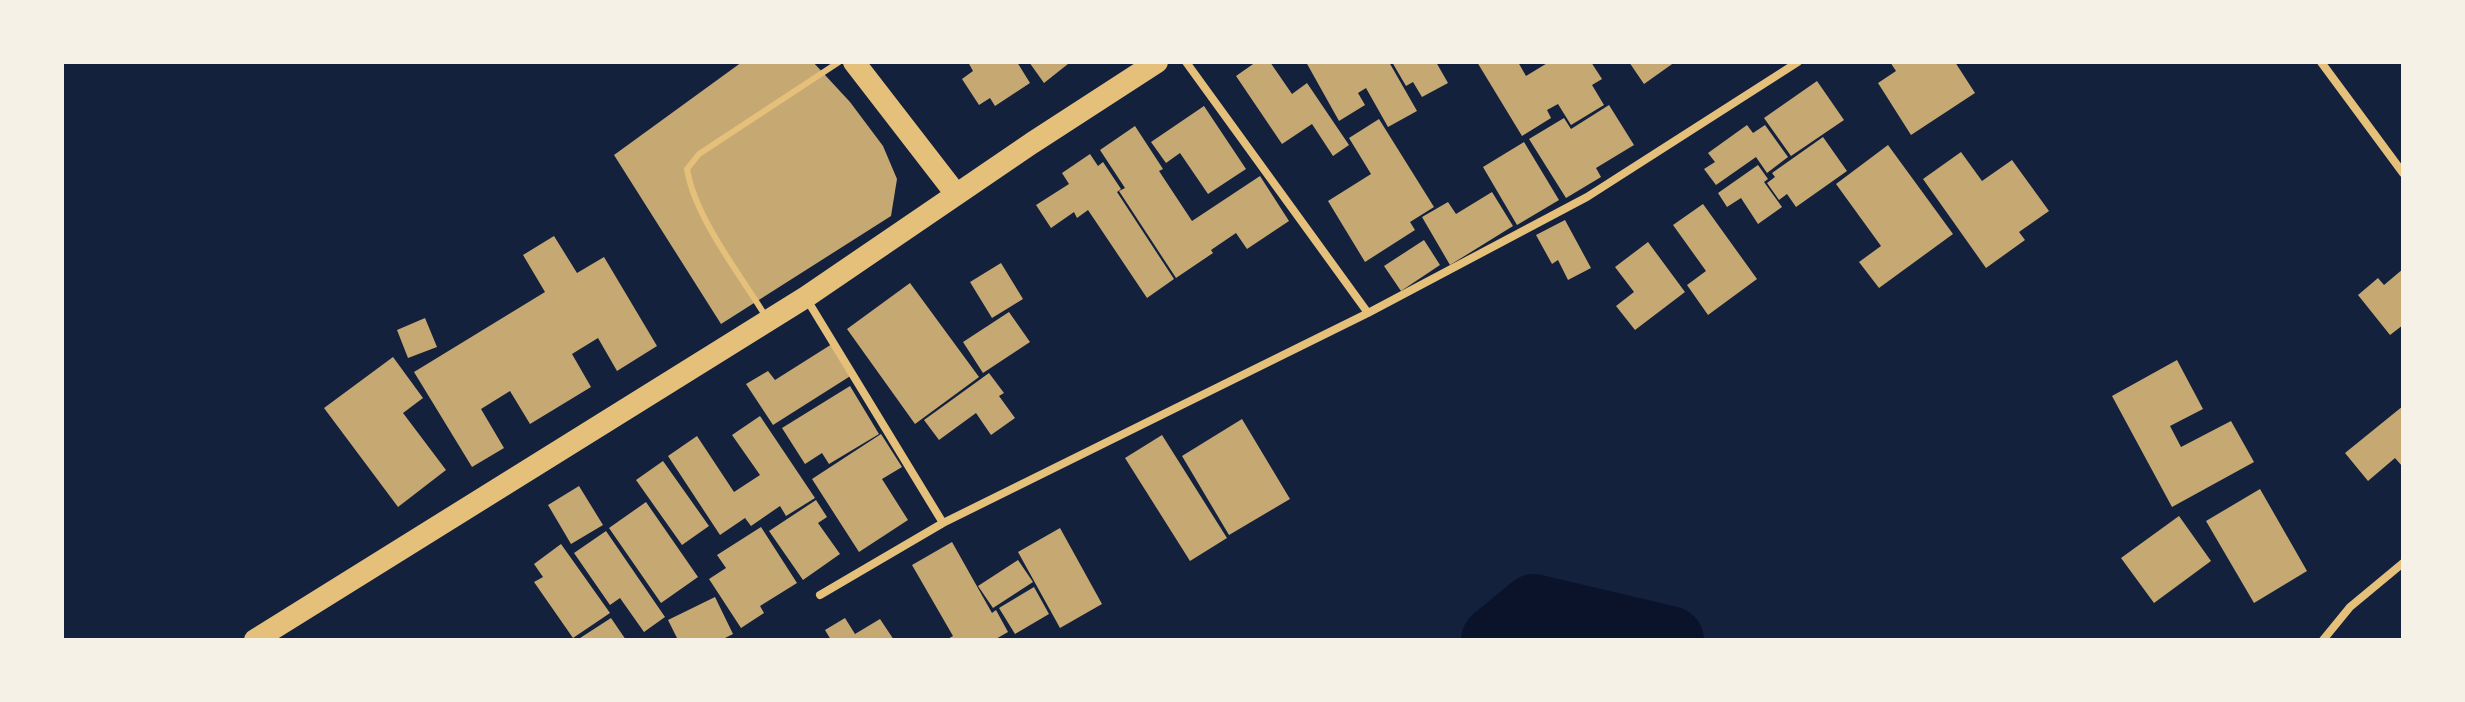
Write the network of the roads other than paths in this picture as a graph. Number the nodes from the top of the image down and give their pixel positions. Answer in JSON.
{"nodes":[{"id":1,"x":839,"y":62,"type":"edge"},
{"id":2,"x":854,"y":62,"type":"edge"},
{"id":3,"x":1157,"y":62,"type":"edge"},
{"id":4,"x":1186,"y":62,"type":"edge"},
{"id":5,"x":1798,"y":62,"type":"edge"},
{"id":6,"x":2321,"y":62,"type":"edge"},
{"id":7,"x":2403,"y":173,"type":"edge"},
{"id":8,"x":956,"y":194,"type":"junction"},
{"id":9,"x":806,"y":297,"type":"junction"},
{"id":10,"x":1368,"y":313,"type":"junction"},
{"id":11,"x":768,"y":320,"type":"junction"},
{"id":12,"x":943,"y":523,"type":"junction"},
{"id":13,"x":2403,"y":563,"type":"edge"},
{"id":14,"x":820,"y":595,"type":"dead end"},
{"id":15,"x":255,"y":640,"type":"edge"},
{"id":16,"x":2323,"y":640,"type":"edge"}],
"edges":[{"from":1,"to":11,"type":"lane"},
{"from":2,"to":8,"type":"highway"},
{"from":3,"to":8,"type":"highway"},
{"from":4,"to":10,"type":"street"},
{"from":5,"to":10,"type":"street"},
{"from":6,"to":7,"type":"street"},
{"from":8,"to":9,"type":"highway"},
{"from":9,"to":11,"type":"highway"},
{"from":9,"to":12,"type":"street"},
{"from":10,"to":12,"type":"street"},
{"from":11,"to":15,"type":"highway"},
{"from":12,"to":14,"type":"street"},
{"from":13,"to":16,"type":"street"}]}
